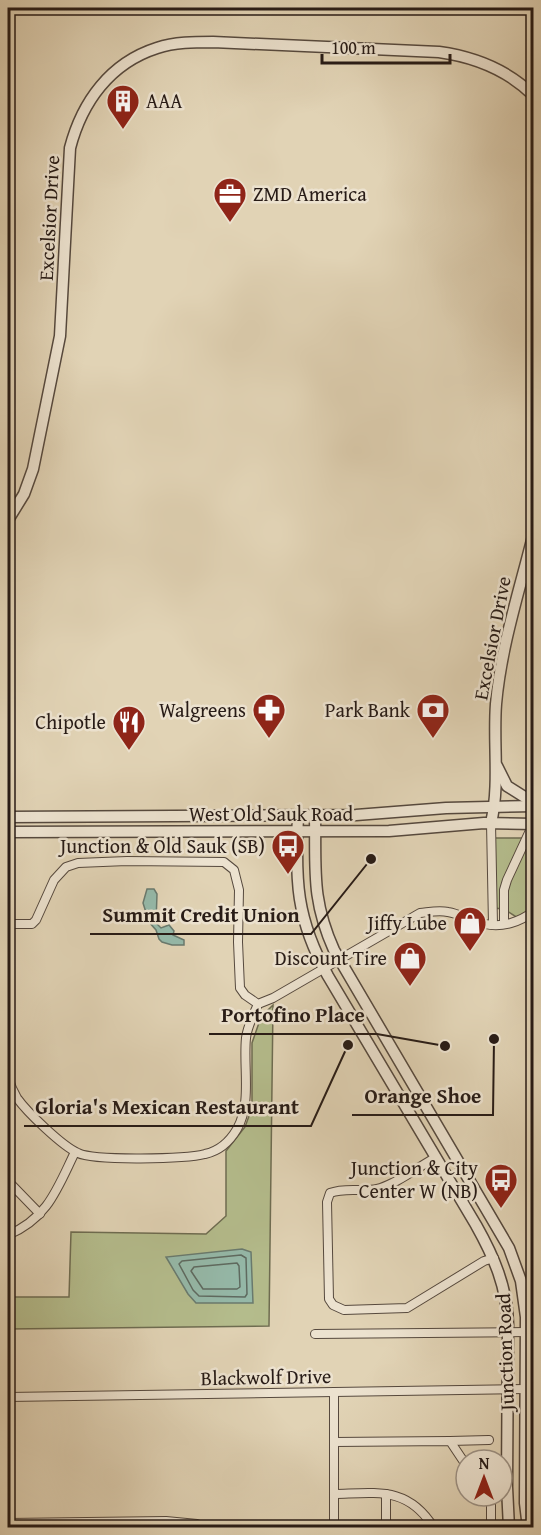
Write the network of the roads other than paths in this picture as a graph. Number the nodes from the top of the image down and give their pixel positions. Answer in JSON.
{"nodes":[{"id":1,"x":532,"y":92,"type":"edge"},
{"id":2,"x":8,"y":520,"type":"edge"},
{"id":3,"x":534,"y":532,"type":"edge"},
{"id":4,"x":496,"y":763,"type":"junction"},
{"id":5,"x":534,"y":805,"type":"edge"},
{"id":6,"x":495,"y":806,"type":"junction"},
{"id":7,"x":298,"y":816,"type":"junction"},
{"id":8,"x":315,"y":816,"type":"junction"},
{"id":9,"x":8,"y":817,"type":"edge"},
{"id":10,"x":491,"y":824,"type":"junction"},
{"id":11,"x":533,"y":824,"type":"edge"},
{"id":12,"x":315,"y":831,"type":"junction"},
{"id":13,"x":8,"y":832,"type":"edge"},
{"id":14,"x":297,"y":832,"type":"junction"},
{"id":15,"x":534,"y":911,"type":"edge"},
{"id":16,"x":8,"y":924,"type":"edge"},
{"id":17,"x":504,"y":924,"type":"junction"},
{"id":18,"x":493,"y":925,"type":"junction"},
{"id":19,"x":8,"y":948,"type":"edge"},
{"id":20,"x":339,"y":959,"type":"junction"},
{"id":21,"x":324,"y":968,"type":"junction"},
{"id":22,"x":258,"y":1004,"type":"junction"},
{"id":23,"x":8,"y":1077,"type":"edge"},
{"id":24,"x":75,"y":1152,"type":"junction"},
{"id":25,"x":435,"y":1158,"type":"junction"},
{"id":26,"x":8,"y":1181,"type":"edge"},
{"id":27,"x":40,"y":1214,"type":"junction"},
{"id":28,"x":8,"y":1235,"type":"edge"},
{"id":29,"x":494,"y":1258,"type":"junction"},
{"id":30,"x":508,"y":1332,"type":"junction"},
{"id":31,"x":526,"y":1332,"type":"junction"},
{"id":32,"x":315,"y":1334,"type":"dead end"},
{"id":33,"x":525,"y":1389,"type":"junction"},
{"id":34,"x":507,"y":1390,"type":"junction"},
{"id":35,"x":334,"y":1393,"type":"junction"},
{"id":36,"x":8,"y":1398,"type":"edge"},
{"id":37,"x":489,"y":1440,"type":"dead end"},
{"id":38,"x":450,"y":1441,"type":"junction"},
{"id":39,"x":334,"y":1442,"type":"junction"},
{"id":40,"x":455,"y":1448,"type":"edge"},
{"id":41,"x":334,"y":1494,"type":"junction"},
{"id":42,"x":386,"y":1494,"type":"junction"},
{"id":43,"x":491,"y":1508,"type":"edge"},
{"id":44,"x":8,"y":1523,"type":"edge"},
{"id":45,"x":206,"y":1527,"type":"edge"},
{"id":46,"x":334,"y":1527,"type":"edge"},
{"id":47,"x":386,"y":1527,"type":"edge"},
{"id":48,"x":434,"y":1527,"type":"edge"},
{"id":49,"x":491,"y":1527,"type":"edge"},
{"id":50,"x":509,"y":1527,"type":"edge"},
{"id":51,"x":528,"y":1527,"type":"edge"}],
"edges":[{"from":1,"to":2,"type":"street","name":"Excelsior Drive"},
{"from":3,"to":4,"type":"street","name":"Excelsior Drive"},
{"from":4,"to":5,"type":"street"},
{"from":4,"to":6,"type":"street","name":"Excelsior Drive"},
{"from":5,"to":6,"type":"street","name":"West Old Sauk Road"},
{"from":6,"to":8,"type":"street","name":"West Old Sauk Road"},
{"from":6,"to":10,"type":"street","name":"Excelsior Drive"},
{"from":7,"to":8,"type":"street","name":"West Old Sauk Road"},
{"from":7,"to":9,"type":"street","name":"West Old Sauk Road"},
{"from":7,"to":14,"type":"street","name":"Junction Road"},
{"from":8,"to":12,"type":"street","name":"Junction Road"},
{"from":9,"to":13,"type":"street"},
{"from":10,"to":11,"type":"street","name":"West Old Sauk Road"},
{"from":10,"to":12,"type":"street","name":"West Old Sauk Road"},
{"from":10,"to":18,"type":"street"},
{"from":11,"to":17,"type":"street"},
{"from":12,"to":14,"type":"street","name":"West Old Sauk Road"},
{"from":12,"to":20,"type":"street","name":"Junction Road"},
{"from":13,"to":14,"type":"street","name":"West Old Sauk Road"},
{"from":13,"to":16,"type":"street"},
{"from":14,"to":21,"type":"street","name":"Junction Road"},
{"from":15,"to":17,"type":"street"},
{"from":16,"to":19,"type":"street"},
{"from":16,"to":22,"type":"street"},
{"from":17,"to":18,"type":"street"},
{"from":18,"to":20,"type":"street"},
{"from":20,"to":21,"type":"street"},
{"from":20,"to":31,"type":"street","name":"Junction Road"},
{"from":21,"to":22,"type":"street"},
{"from":21,"to":25,"type":"street","name":"Junction Road"},
{"from":22,"to":24,"type":"street"},
{"from":23,"to":24,"type":"street"},
{"from":24,"to":27,"type":"street"},
{"from":25,"to":29,"type":"street","name":"Junction Road"},
{"from":25,"to":29,"type":"street"},
{"from":26,"to":27,"type":"street"},
{"from":27,"to":28,"type":"street"},
{"from":29,"to":30,"type":"street","name":"Junction Road"},
{"from":30,"to":31,"type":"street"},
{"from":30,"to":32,"type":"street"},
{"from":30,"to":34,"type":"street","name":"Junction Road"},
{"from":31,"to":33,"type":"street","name":"Junction Road"},
{"from":33,"to":34,"type":"street","name":"Blackwolf Drive"},
{"from":33,"to":51,"type":"street","name":"Junction Road"},
{"from":34,"to":35,"type":"street","name":"Blackwolf Drive"},
{"from":34,"to":50,"type":"street","name":"Junction Road"},
{"from":35,"to":36,"type":"street","name":"Blackwolf Drive"},
{"from":35,"to":39,"type":"street"},
{"from":37,"to":38,"type":"street"},
{"from":38,"to":39,"type":"street"},
{"from":38,"to":40,"type":"street"},
{"from":39,"to":41,"type":"street"},
{"from":41,"to":42,"type":"street"},
{"from":41,"to":46,"type":"street"},
{"from":42,"to":47,"type":"street"},
{"from":42,"to":48,"type":"street"},
{"from":43,"to":49,"type":"street"},
{"from":44,"to":45,"type":"street"}]}
